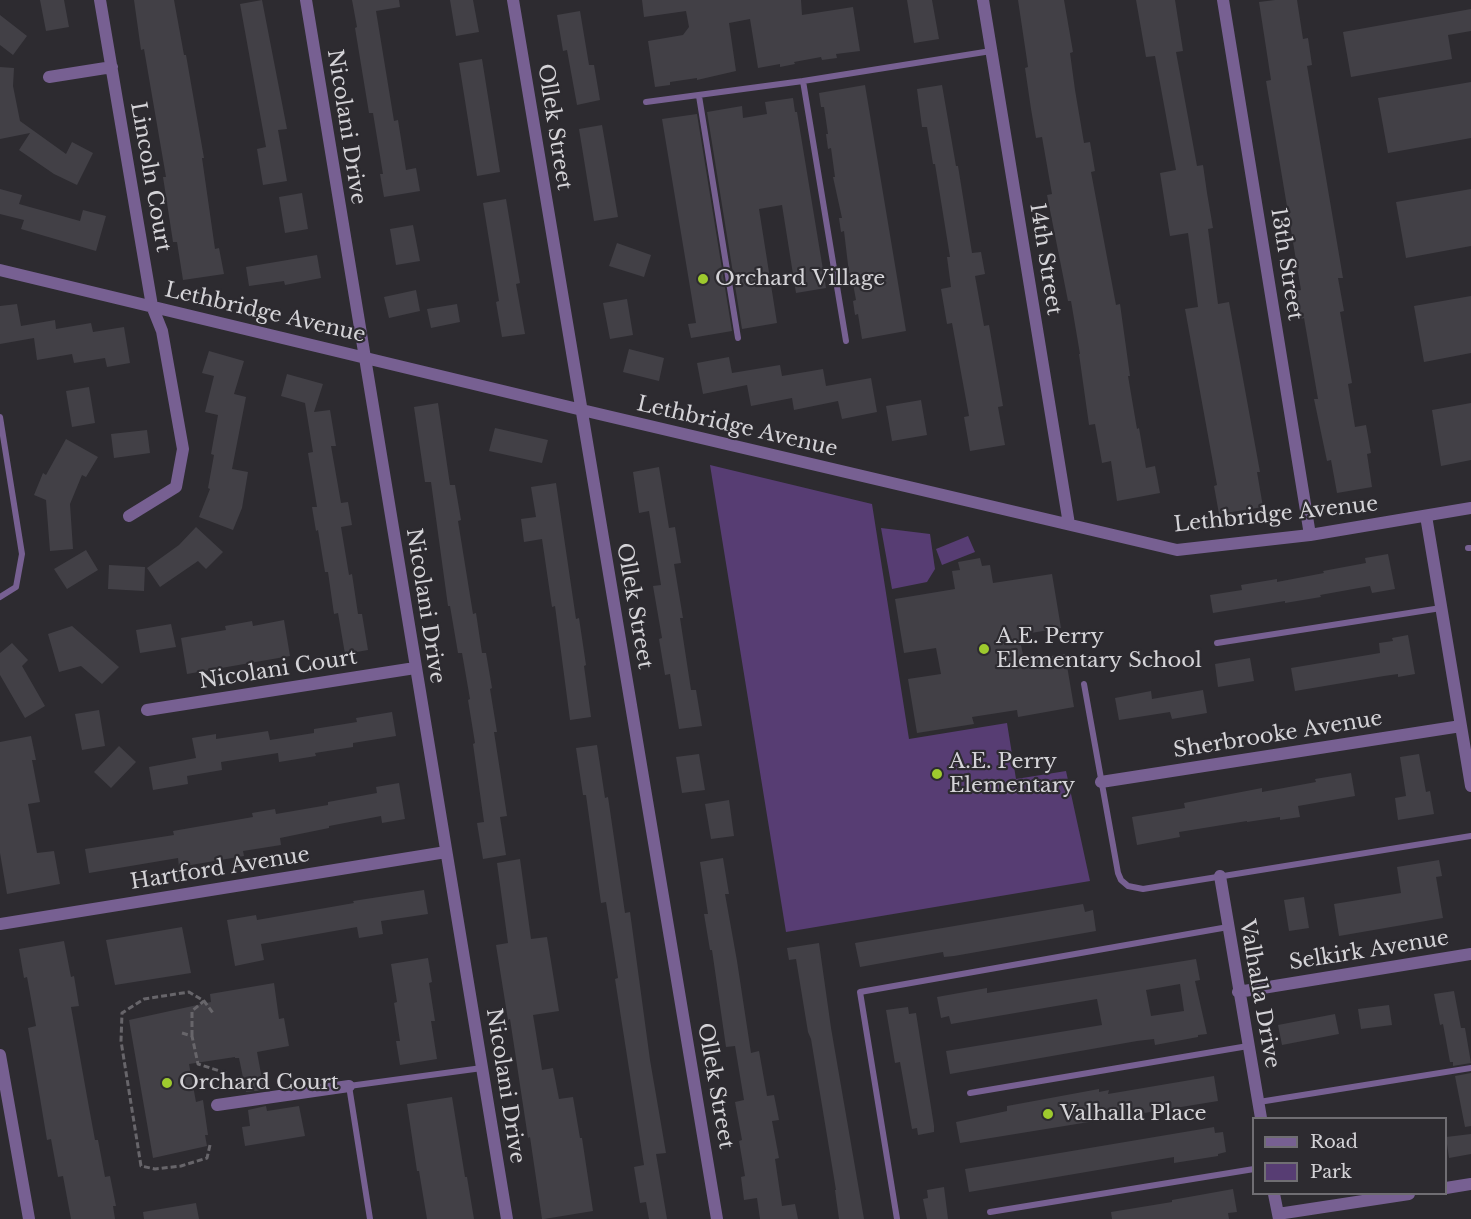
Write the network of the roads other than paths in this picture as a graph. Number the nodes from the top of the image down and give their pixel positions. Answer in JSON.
{"nodes":[{"id":1,"x":100,"y":0,"type":"edge"},
{"id":2,"x":306,"y":0,"type":"edge"},
{"id":3,"x":513,"y":0,"type":"edge"},
{"id":4,"x":983,"y":0,"type":"edge"},
{"id":5,"x":1223,"y":0,"type":"edge"},
{"id":6,"x":992,"y":51,"type":"junction"},
{"id":7,"x":112,"y":67,"type":"junction"},
{"id":8,"x":49,"y":77,"type":"dead end"},
{"id":9,"x":803,"y":81,"type":"junction"},
{"id":10,"x":699,"y":96,"type":"junction"},
{"id":11,"x":646,"y":102,"type":"dead end"},
{"id":12,"x":0,"y":270,"type":"edge"},
{"id":13,"x":152,"y":306,"type":"junction"},
{"id":14,"x":738,"y":338,"type":"dead end"},
{"id":15,"x":846,"y":341,"type":"dead end"},
{"id":16,"x":364,"y":357,"type":"junction"},
{"id":17,"x":582,"y":410,"type":"junction"},
{"id":18,"x":0,"y":417,"type":"edge"},
{"id":19,"x":1471,"y":508,"type":"edge"},
{"id":20,"x":129,"y":516,"type":"dead end"},
{"id":21,"x":1426,"y":516,"type":"junction"},
{"id":22,"x":1068,"y":524,"type":"junction"},
{"id":23,"x":1310,"y":535,"type":"junction"},
{"id":24,"x":0,"y":597,"type":"edge"},
{"id":25,"x":1442,"y":608,"type":"junction"},
{"id":26,"x":1217,"y":643,"type":"dead end"},
{"id":27,"x":415,"y":668,"type":"junction"},
{"id":28,"x":1084,"y":684,"type":"dead end"},
{"id":29,"x":147,"y":710,"type":"dead end"},
{"id":30,"x":1461,"y":726,"type":"junction"},
{"id":31,"x":1101,"y":782,"type":"junction"},
{"id":32,"x":1471,"y":783,"type":"edge"},
{"id":33,"x":1471,"y":836,"type":"edge"},
{"id":34,"x":446,"y":852,"type":"junction"},
{"id":35,"x":1220,"y":876,"type":"junction"},
{"id":36,"x":0,"y":924,"type":"edge"},
{"id":37,"x":1228,"y":927,"type":"junction"},
{"id":38,"x":1471,"y":954,"type":"edge"},
{"id":39,"x":1239,"y":992,"type":"junction"},
{"id":40,"x":1248,"y":1046,"type":"junction"},
{"id":41,"x":0,"y":1055,"type":"edge"},
{"id":42,"x":482,"y":1068,"type":"junction"},
{"id":43,"x":1471,"y":1068,"type":"edge"},
{"id":44,"x":349,"y":1086,"type":"junction"},
{"id":45,"x":970,"y":1093,"type":"dead end"},
{"id":46,"x":1258,"y":1102,"type":"junction"},
{"id":47,"x":217,"y":1105,"type":"dead end"},
{"id":48,"x":1261,"y":1117,"type":"edge"},
{"id":49,"x":1252,"y":1169,"type":"edge"},
{"id":50,"x":1471,"y":1184,"type":"edge"},
{"id":51,"x":1447,"y":1188,"type":"edge"},
{"id":52,"x":1274,"y":1195,"type":"edge"},
{"id":53,"x":1403,"y":1195,"type":"edge"},
{"id":54,"x":990,"y":1212,"type":"dead end"},
{"id":55,"x":1278,"y":1216,"type":"edge"},
{"id":56,"x":28,"y":1219,"type":"edge"},
{"id":57,"x":370,"y":1219,"type":"edge"},
{"id":58,"x":507,"y":1219,"type":"edge"},
{"id":59,"x":717,"y":1219,"type":"edge"},
{"id":60,"x":897,"y":1219,"type":"edge"}],
"edges":[{"from":1,"to":7,"type":"street","name":"Lincoln Court"},
{"from":2,"to":16,"type":"street","name":"Nicolani Drive"},
{"from":3,"to":17,"type":"street","name":"Ollek Street"},
{"from":4,"to":6,"type":"street","name":"14th Street"},
{"from":5,"to":23,"type":"street","name":"13th Street"},
{"from":6,"to":9,"type":"lane"},
{"from":6,"to":22,"type":"street","name":"14th Street"},
{"from":7,"to":8,"type":"street"},
{"from":7,"to":13,"type":"street","name":"Lincoln Court"},
{"from":9,"to":10,"type":"lane"},
{"from":9,"to":15,"type":"lane"},
{"from":10,"to":11,"type":"lane"},
{"from":10,"to":14,"type":"lane"},
{"from":12,"to":13,"type":"street","name":"Lethbridge Avenue"},
{"from":13,"to":16,"type":"street","name":"Lethbridge Avenue"},
{"from":13,"to":20,"type":"street","name":"Lincoln Court"},
{"from":16,"to":17,"type":"street","name":"Lethbridge Avenue"},
{"from":16,"to":27,"type":"street","name":"Nicolani Drive"},
{"from":17,"to":22,"type":"street","name":"Lethbridge Avenue"},
{"from":17,"to":59,"type":"street","name":"Ollek Street"},
{"from":18,"to":24,"type":"lane"},
{"from":19,"to":21,"type":"street","name":"Lethbridge Avenue"},
{"from":21,"to":23,"type":"street","name":"Lethbridge Avenue"},
{"from":21,"to":25,"type":"street"},
{"from":22,"to":23,"type":"street","name":"Lethbridge Avenue"},
{"from":25,"to":26,"type":"lane"},
{"from":25,"to":30,"type":"street"},
{"from":27,"to":29,"type":"street","name":"Nicolani Court"},
{"from":27,"to":34,"type":"street","name":"Nicolani Drive"},
{"from":28,"to":31,"type":"lane"},
{"from":30,"to":31,"type":"street","name":"Sherbrooke Avenue"},
{"from":30,"to":32,"type":"street"},
{"from":31,"to":35,"type":"lane"},
{"from":33,"to":35,"type":"lane"},
{"from":34,"to":36,"type":"street","name":"Hartford Avenue"},
{"from":34,"to":42,"type":"street","name":"Nicolani Drive"},
{"from":35,"to":37,"type":"street","name":"Valhalla Drive"},
{"from":37,"to":39,"type":"street","name":"Valhalla Drive"},
{"from":37,"to":60,"type":"lane"},
{"from":38,"to":39,"type":"street","name":"Selkirk Avenue"},
{"from":39,"to":40,"type":"street","name":"Valhalla Drive"},
{"from":40,"to":45,"type":"lane"},
{"from":40,"to":46,"type":"street","name":"Valhalla Drive"},
{"from":41,"to":56,"type":"street"},
{"from":42,"to":44,"type":"lane"},
{"from":42,"to":58,"type":"street","name":"Nicolani Drive"},
{"from":43,"to":46,"type":"lane"},
{"from":44,"to":47,"type":"street"},
{"from":44,"to":57,"type":"lane"},
{"from":46,"to":48,"type":"street","name":"Valhalla Drive"},
{"from":49,"to":54,"type":"lane"},
{"from":50,"to":51,"type":"street"},
{"from":52,"to":55,"type":"street"},
{"from":53,"to":55,"type":"street"}]}
